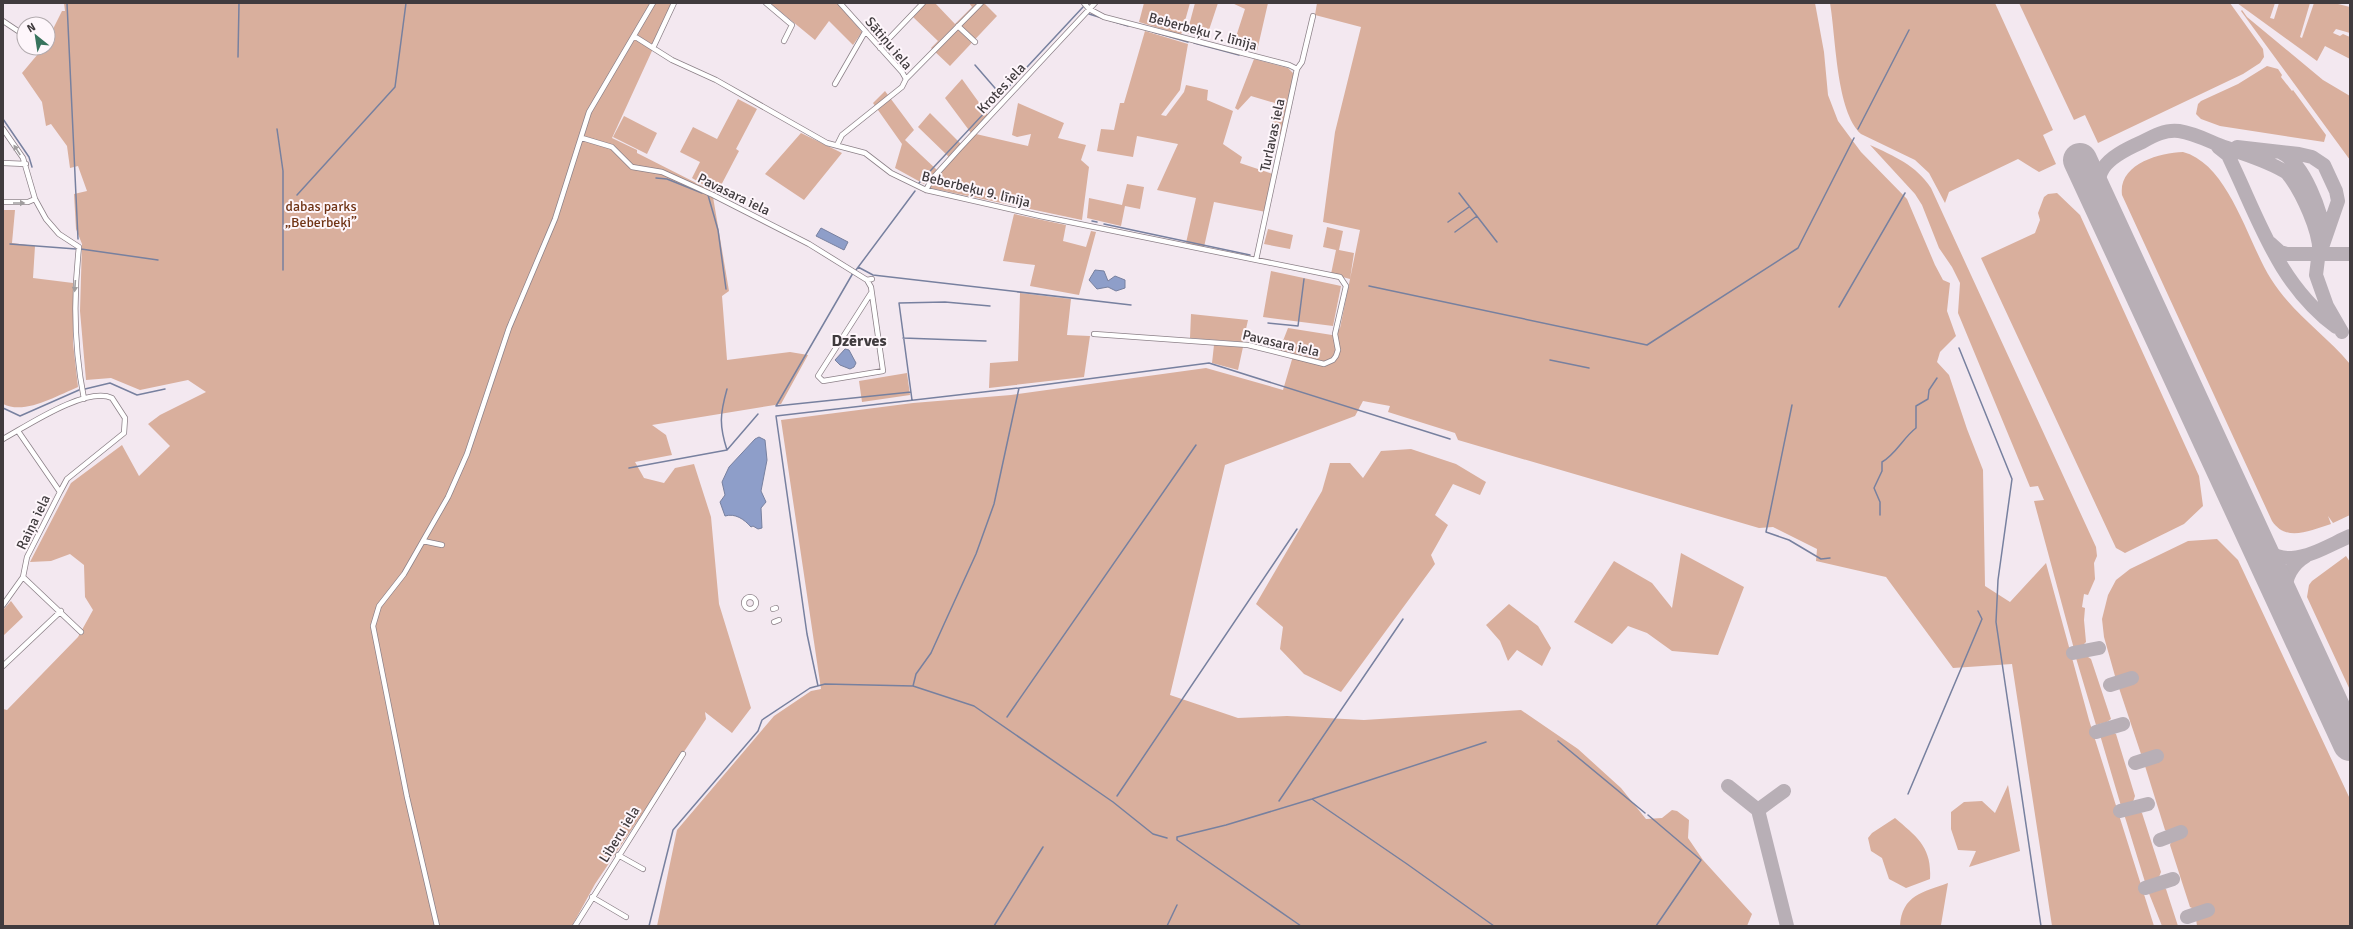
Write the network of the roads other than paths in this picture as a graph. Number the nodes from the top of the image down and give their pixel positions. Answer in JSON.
{"nodes":[{"id":1,"x":653,"y":3,"type":"edge"},
{"id":2,"x":674,"y":3,"type":"edge"},
{"id":3,"x":766,"y":3,"type":"edge"},
{"id":4,"x":840,"y":3,"type":"edge"},
{"id":5,"x":923,"y":3,"type":"edge"},
{"id":6,"x":981,"y":3,"type":"edge"},
{"id":7,"x":1084,"y":3,"type":"edge"},
{"id":8,"x":1095,"y":3,"type":"edge"},
{"id":9,"x":1089,"y":9,"type":"junction"},
{"id":10,"x":1313,"y":16,"type":"dead end"},
{"id":11,"x":3,"y":21,"type":"edge"},
{"id":12,"x":958,"y":26,"type":"junction"},
{"id":13,"x":16,"y":30,"type":"edge"},
{"id":14,"x":865,"y":32,"type":"junction"},
{"id":15,"x":634,"y":36,"type":"junction"},
{"id":16,"x":784,"y":41,"type":"dead end"},
{"id":17,"x":975,"y":42,"type":"dead end"},
{"id":18,"x":653,"y":48,"type":"junction"},
{"id":19,"x":880,"y":48,"type":"junction"},
{"id":20,"x":1297,"y":69,"type":"junction"},
{"id":21,"x":906,"y":79,"type":"junction"},
{"id":22,"x":835,"y":84,"type":"dead end"},
{"id":23,"x":3,"y":129,"type":"edge"},
{"id":24,"x":582,"y":138,"type":"junction"},
{"id":25,"x":837,"y":145,"type":"junction"},
{"id":26,"x":3,"y":163,"type":"edge"},
{"id":27,"x":26,"y":164,"type":"junction"},
{"id":28,"x":926,"y":190,"type":"junction"},
{"id":29,"x":35,"y":199,"type":"junction"},
{"id":30,"x":3,"y":202,"type":"edge"},
{"id":31,"x":1256,"y":260,"type":"junction"},
{"id":32,"x":872,"y":279,"type":"dead end"},
{"id":33,"x":867,"y":280,"type":"junction"},
{"id":34,"x":1344,"y":281,"type":"joint"},
{"id":35,"x":871,"y":293,"type":"junction"},
{"id":36,"x":1094,"y":334,"type":"dead end"},
{"id":37,"x":84,"y":399,"type":"junction"},
{"id":38,"x":18,"y":431,"type":"junction"},
{"id":39,"x":3,"y":439,"type":"edge"},
{"id":40,"x":60,"y":492,"type":"junction"},
{"id":41,"x":423,"y":541,"type":"junction"},
{"id":42,"x":442,"y":545,"type":"dead end"},
{"id":43,"x":23,"y":576,"type":"junction"},
{"id":44,"x":3,"y":605,"type":"edge"},
{"id":45,"x":61,"y":611,"type":"junction"},
{"id":46,"x":81,"y":632,"type":"dead end"},
{"id":47,"x":3,"y":666,"type":"edge"},
{"id":48,"x":683,"y":754,"type":"dead end"},
{"id":49,"x":618,"y":855,"type":"junction"},
{"id":50,"x":643,"y":869,"type":"dead end"},
{"id":51,"x":592,"y":897,"type":"junction"},
{"id":52,"x":626,"y":917,"type":"dead end"},
{"id":53,"x":437,"y":926,"type":"edge"},
{"id":54,"x":575,"y":926,"type":"edge"}],
"edges":[{"from":1,"to":15,"type":"street"},
{"from":2,"to":18,"type":"street"},
{"from":3,"to":16,"type":"street"},
{"from":4,"to":14,"type":"street","name":"Sātiņu iela"},
{"from":5,"to":19,"type":"street"},
{"from":6,"to":12,"type":"street"},
{"from":7,"to":9,"type":"street","name":"Beberbeķu 7. līnija"},
{"from":8,"to":9,"type":"street","name":"Krotes iela"},
{"from":9,"to":20,"type":"street","name":"Beberbeķu 7. līnija"},
{"from":9,"to":28,"type":"street","name":"Krotes iela"},
{"from":10,"to":20,"type":"street","name":"Turlavas iela"},
{"from":11,"to":13,"type":"street"},
{"from":12,"to":17,"type":"street"},
{"from":12,"to":21,"type":"street"},
{"from":14,"to":19,"type":"street","name":"Sātiņu iela"},
{"from":14,"to":22,"type":"street"},
{"from":15,"to":18,"type":"street","name":"Beberbeķu 9. līnija"},
{"from":15,"to":24,"type":"street"},
{"from":18,"to":25,"type":"street","name":"Beberbeķu 9. līnija"},
{"from":19,"to":21,"type":"street","name":"Sātiņu iela"},
{"from":20,"to":31,"type":"street","name":"Turlavas iela"},
{"from":21,"to":25,"type":"street","name":"Sātiņu iela"},
{"from":27,"to":23,"type":"street","one_way":true},
{"from":24,"to":33,"type":"street","name":"Pavasara iela"},
{"from":24,"to":41,"type":"street"},
{"from":25,"to":28,"type":"street","name":"Beberbeķu 9. līnija"},
{"from":26,"to":27,"type":"street"},
{"from":27,"to":29,"type":"street"},
{"from":28,"to":31,"type":"street","name":"Beberbeķu 9. līnija"},
{"from":30,"to":29,"type":"street","one_way":true},
{"from":29,"to":37,"type":"street","one_way":true},
{"from":31,"to":34,"type":"street","name":"Beberbeķu 9. līnija"},
{"from":32,"to":33,"type":"street"},
{"from":33,"to":35,"type":"street"},
{"from":34,"to":36,"type":"street","name":"Pavasara iela"},
{"from":35,"to":35,"type":"street"},
{"from":37,"to":38,"type":"street"},
{"from":37,"to":40,"type":"street"},
{"from":38,"to":39,"type":"street"},
{"from":38,"to":40,"type":"street","name":"Raiņa iela"},
{"from":40,"to":43,"type":"street","name":"Raiņa iela"},
{"from":41,"to":42,"type":"street"},
{"from":41,"to":53,"type":"street"},
{"from":43,"to":44,"type":"street","name":"Raiņa iela"},
{"from":43,"to":45,"type":"street"},
{"from":45,"to":46,"type":"street"},
{"from":45,"to":47,"type":"street"},
{"from":48,"to":49,"type":"street","name":"Liberu iela"},
{"from":49,"to":50,"type":"street"},
{"from":49,"to":51,"type":"street","name":"Liberu iela"},
{"from":51,"to":52,"type":"street"},
{"from":51,"to":54,"type":"street","name":"Liberu iela"}]}
